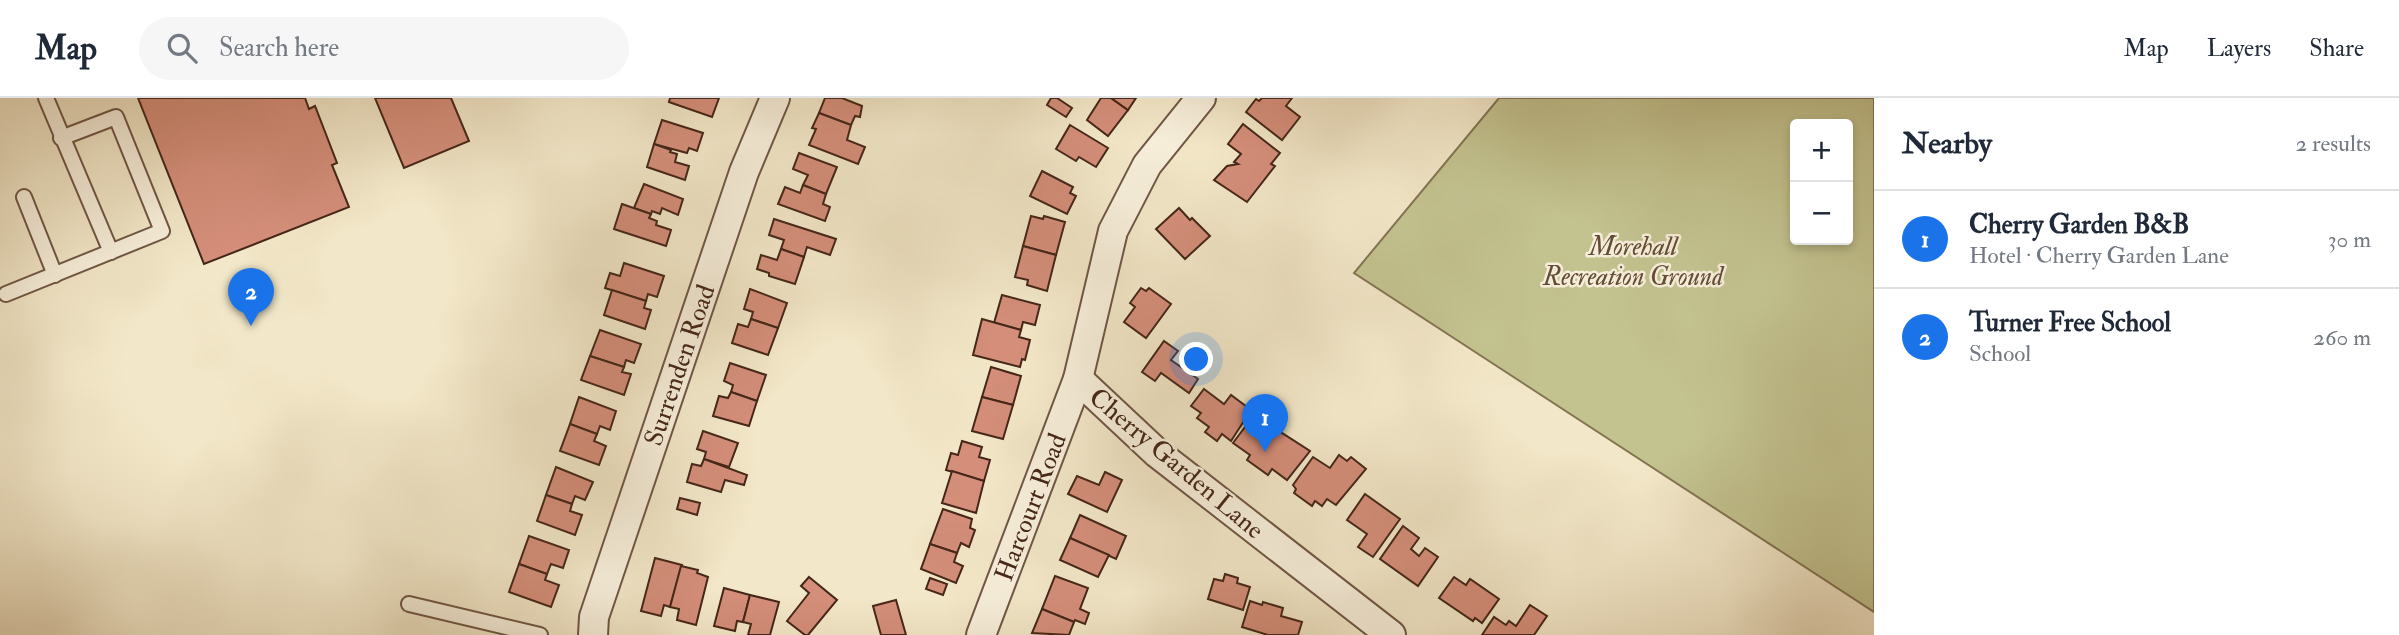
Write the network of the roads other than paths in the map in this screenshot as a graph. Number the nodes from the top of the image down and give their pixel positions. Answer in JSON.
{"nodes":[{"id":1,"x":46,"y":98,"type":"edge"},
{"id":2,"x":775,"y":98,"type":"edge"},
{"id":3,"x":1201,"y":98,"type":"edge"},
{"id":4,"x":61,"y":138,"type":"junction"},
{"id":5,"x":24,"y":197,"type":"dead end"},
{"id":6,"x":111,"y":252,"type":"junction"},
{"id":7,"x":55,"y":275,"type":"junction"},
{"id":8,"x":6,"y":294,"type":"dead end"},
{"id":9,"x":1077,"y":379,"type":"junction"},
{"id":10,"x":409,"y":604,"type":"dead end"},
{"id":11,"x":540,"y":635,"type":"edge"},
{"id":12,"x":593,"y":635,"type":"edge"},
{"id":13,"x":981,"y":635,"type":"edge"},
{"id":14,"x":1391,"y":635,"type":"edge"}],
"edges":[{"from":1,"to":4,"type":"lane"},
{"from":2,"to":12,"type":"street","name":"Surrenden Road"},
{"from":3,"to":9,"type":"street","name":"Cherry Garden Lane"},
{"from":4,"to":6,"type":"lane"},
{"from":4,"to":6,"type":"lane"},
{"from":5,"to":7,"type":"lane"},
{"from":6,"to":7,"type":"lane"},
{"from":7,"to":8,"type":"lane"},
{"from":9,"to":13,"type":"street","name":"Harcourt Road"},
{"from":9,"to":14,"type":"street","name":"Cherry Garden Lane"},
{"from":10,"to":11,"type":"lane"}]}
